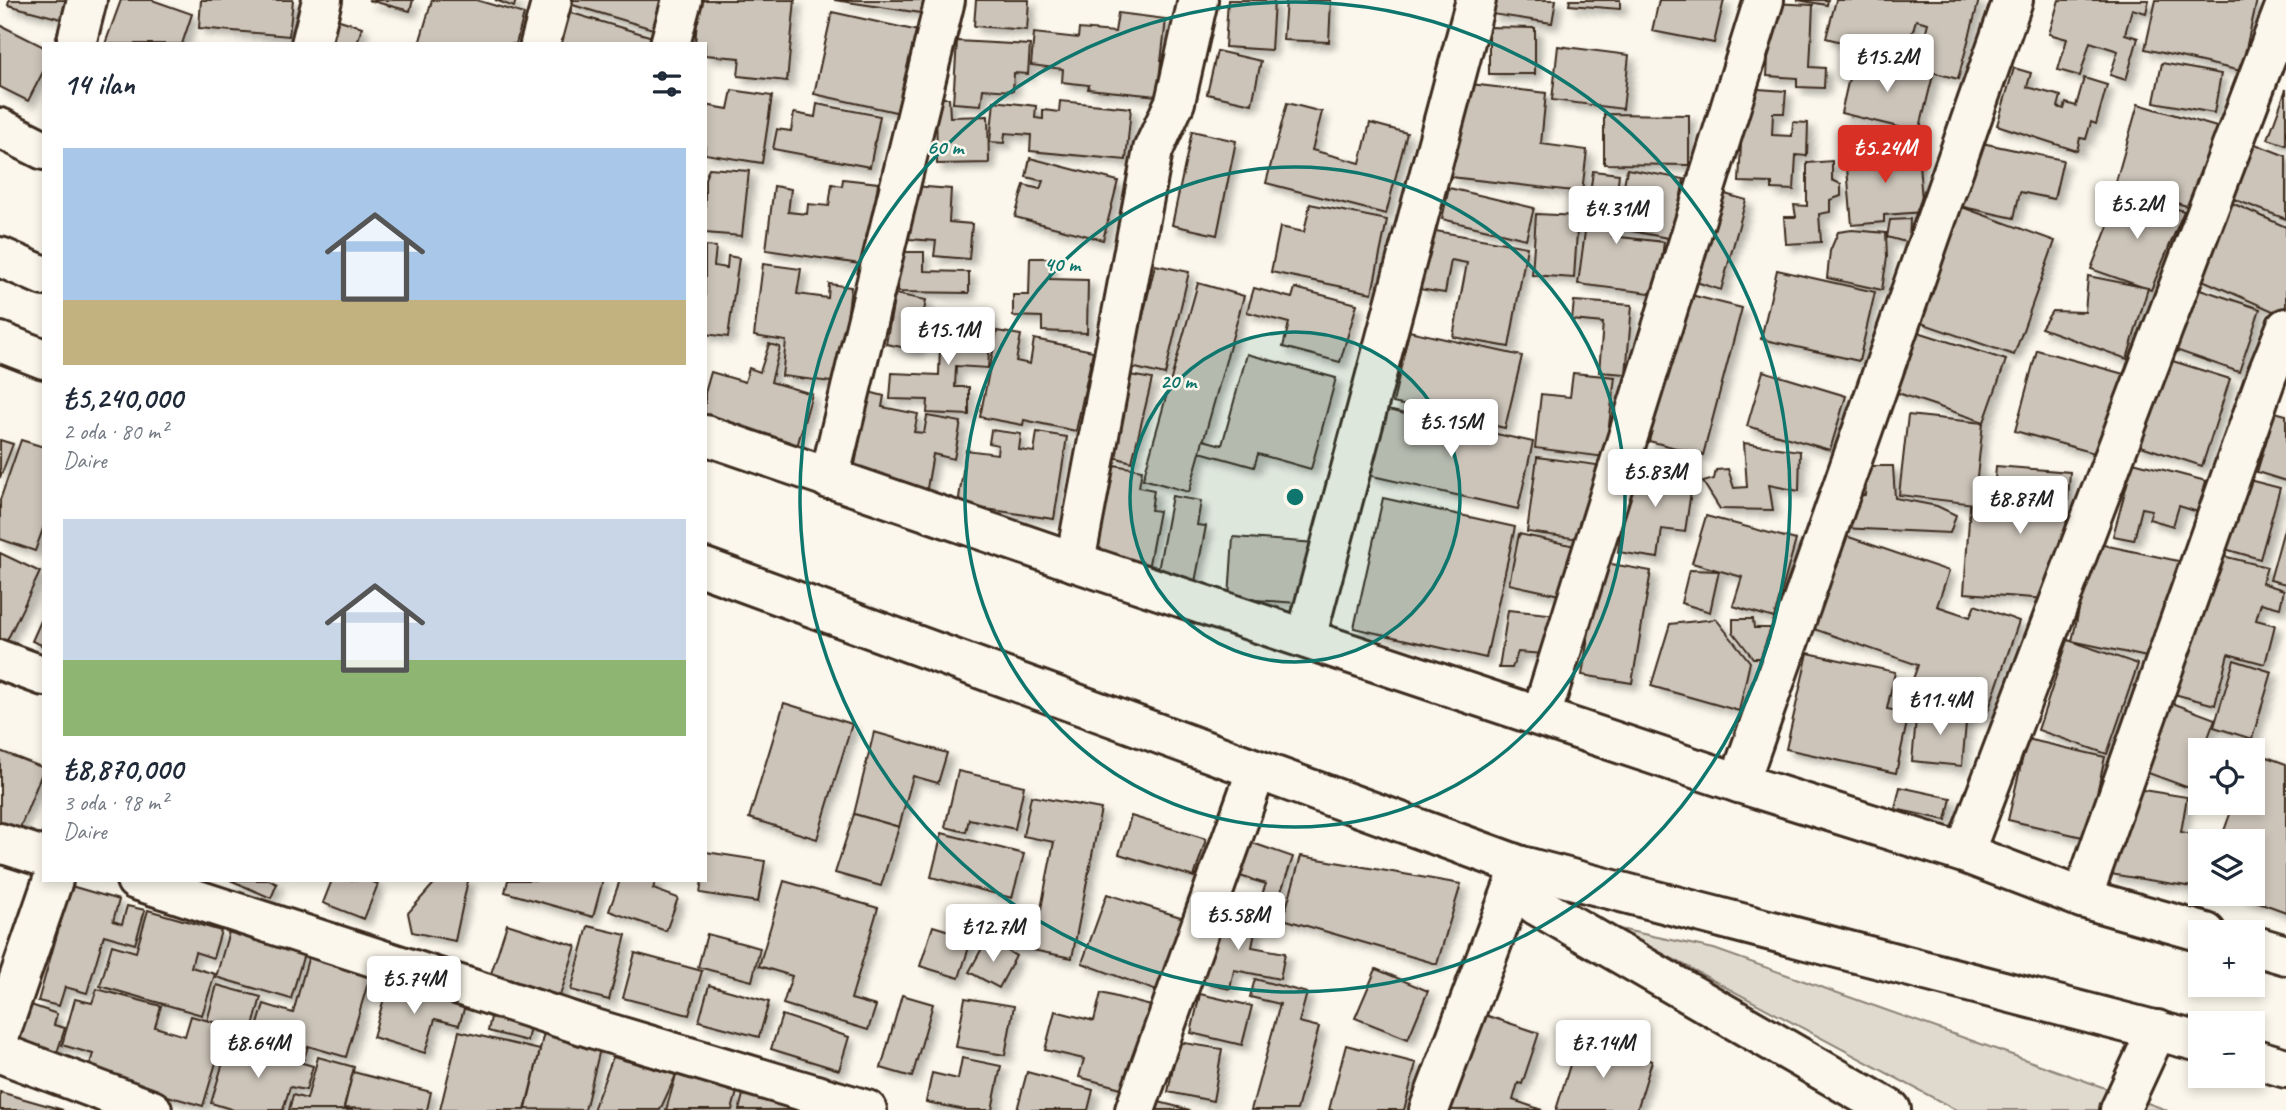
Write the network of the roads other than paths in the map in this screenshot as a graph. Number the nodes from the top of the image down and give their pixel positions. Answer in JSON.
{"nodes":[{"id":1,"x":87,"y":0,"type":"edge"},
{"id":2,"x":322,"y":0,"type":"edge"},
{"id":3,"x":552,"y":0,"type":"edge"},
{"id":4,"x":682,"y":0,"type":"edge"},
{"id":5,"x":945,"y":0,"type":"edge"},
{"id":6,"x":1198,"y":0,"type":"edge"},
{"id":7,"x":1476,"y":0,"type":"edge"},
{"id":8,"x":1764,"y":0,"type":"edge"},
{"id":9,"x":2013,"y":0,"type":"edge"},
{"id":10,"x":2286,"y":4,"type":"edge"},
{"id":11,"x":76,"y":42,"type":"edge"},
{"id":12,"x":312,"y":42,"type":"edge"},
{"id":13,"x":541,"y":42,"type":"edge"},
{"id":14,"x":671,"y":42,"type":"edge"},
{"id":15,"x":0,"y":128,"type":"edge"},
{"id":16,"x":42,"y":149,"type":"edge"},
{"id":17,"x":0,"y":257,"type":"edge"},
{"id":18,"x":42,"y":275,"type":"edge"},
{"id":19,"x":2286,"y":328,"type":"edge"},
{"id":20,"x":0,"y":342,"type":"edge"},
{"id":21,"x":42,"y":358,"type":"edge"},
{"id":22,"x":707,"y":436,"type":"edge"},
{"id":23,"x":829,"y":479,"type":"junction"},
{"id":24,"x":1075,"y":562,"type":"junction"},
{"id":25,"x":708,"y":577,"type":"edge"},
{"id":26,"x":1306,"y":638,"type":"junction"},
{"id":27,"x":0,"y":660,"type":"edge"},
{"id":28,"x":42,"y":675,"type":"edge"},
{"id":29,"x":1541,"y":716,"type":"junction"},
{"id":30,"x":1256,"y":772,"type":"junction"},
{"id":31,"x":1739,"y":783,"type":"junction"},
{"id":32,"x":0,"y":843,"type":"edge"},
{"id":33,"x":1964,"y":853,"type":"junction"},
{"id":34,"x":42,"y":856,"type":"edge"},
{"id":35,"x":1525,"y":867,"type":"junction"},
{"id":36,"x":52,"y":882,"type":"edge"},
{"id":37,"x":142,"y":882,"type":"edge"},
{"id":38,"x":2082,"y":898,"type":"junction"},
{"id":39,"x":2188,"y":928,"type":"edge"},
{"id":40,"x":2265,"y":949,"type":"edge"},
{"id":41,"x":2286,"y":955,"type":"edge"},
{"id":42,"x":2157,"y":1030,"type":"junction"},
{"id":43,"x":0,"y":1034,"type":"edge"},
{"id":44,"x":2188,"y":1039,"type":"edge"},
{"id":45,"x":0,"y":1053,"type":"edge"},
{"id":46,"x":2265,"y":1062,"type":"edge"},
{"id":47,"x":2286,"y":1068,"type":"edge"},
{"id":48,"x":152,"y":1110,"type":"edge"},
{"id":49,"x":867,"y":1110,"type":"edge"},
{"id":50,"x":1135,"y":1110,"type":"edge"},
{"id":51,"x":1429,"y":1110,"type":"edge"},
{"id":52,"x":1891,"y":1110,"type":"edge"},
{"id":53,"x":2120,"y":1110,"type":"edge"}],
"edges":[{"from":1,"to":11,"type":"street"},
{"from":2,"to":12,"type":"street"},
{"from":3,"to":13,"type":"street"},
{"from":4,"to":14,"type":"street"},
{"from":5,"to":23,"type":"street"},
{"from":6,"to":24,"type":"street"},
{"from":7,"to":26,"type":"street"},
{"from":8,"to":29,"type":"street"},
{"from":9,"to":31,"type":"street"},
{"from":10,"to":33,"type":"street"},
{"from":15,"to":16,"type":"street"},
{"from":17,"to":18,"type":"street"},
{"from":19,"to":38,"type":"street"},
{"from":20,"to":21,"type":"street"},
{"from":22,"to":23,"type":"street"},
{"from":23,"to":24,"type":"street"},
{"from":24,"to":26,"type":"street"},
{"from":25,"to":30,"type":"street"},
{"from":26,"to":29,"type":"street"},
{"from":27,"to":28,"type":"street"},
{"from":29,"to":31,"type":"street"},
{"from":30,"to":35,"type":"street"},
{"from":30,"to":50,"type":"street"},
{"from":31,"to":33,"type":"street"},
{"from":32,"to":34,"type":"street"},
{"from":33,"to":38,"type":"street"},
{"from":35,"to":42,"type":"street"},
{"from":35,"to":51,"type":"street"},
{"from":35,"to":52,"type":"street"},
{"from":36,"to":43,"type":"street"},
{"from":37,"to":49,"type":"street"},
{"from":38,"to":39,"type":"street"},
{"from":40,"to":41,"type":"street"},
{"from":42,"to":44,"type":"street"},
{"from":42,"to":53,"type":"street"},
{"from":45,"to":48,"type":"street"},
{"from":46,"to":47,"type":"street"}]}
